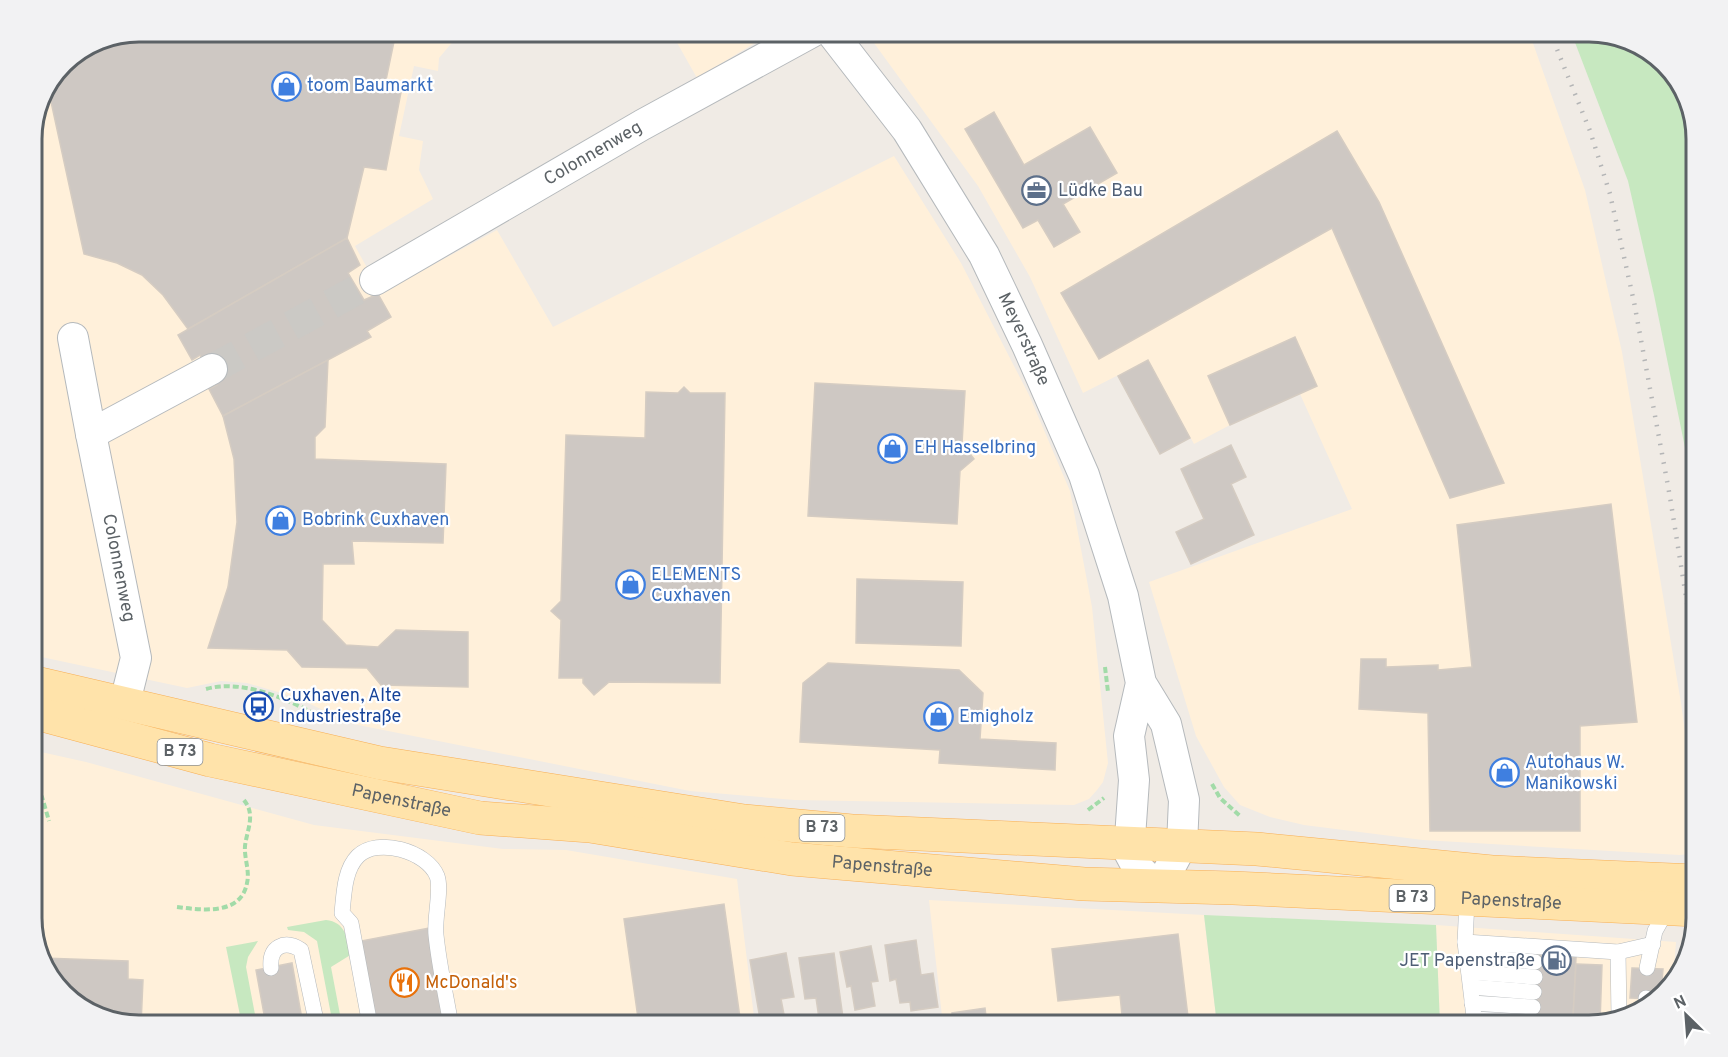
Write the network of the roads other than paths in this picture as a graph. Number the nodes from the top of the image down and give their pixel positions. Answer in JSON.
{"nodes":[{"id":1,"x":794,"y":42,"type":"edge"},
{"id":2,"x":839,"y":42,"type":"edge"},
{"id":3,"x":375,"y":280,"type":"tunnel mouth"},
{"id":4,"x":73,"y":338,"type":"dead end"},
{"id":5,"x":212,"y":369,"type":"tunnel mouth"},
{"id":6,"x":92,"y":434,"type":"junction"},
{"id":7,"x":1141,"y":683,"type":"junction"},
{"id":8,"x":42,"y":684,"type":"edge"},
{"id":9,"x":125,"y":702,"type":"junction"},
{"id":10,"x":42,"y":715,"type":"edge"},
{"id":11,"x":1129,"y":842,"type":"junction"},
{"id":12,"x":1182,"y":845,"type":"junction"},
{"id":13,"x":1686,"y":882,"type":"edge"},
{"id":14,"x":1156,"y":886,"type":"junction"},
{"id":15,"x":1467,"y":901,"type":"junction"},
{"id":16,"x":1682,"y":909,"type":"edge"},
{"id":17,"x":1653,"y":944,"type":"junction"},
{"id":18,"x":1618,"y":952,"type":"junction"},
{"id":19,"x":1467,"y":957,"type":"junction"},
{"id":20,"x":271,"y":968,"type":"dead end"},
{"id":21,"x":1647,"y":968,"type":"dead end"},
{"id":22,"x":1534,"y":992,"type":"junction"},
{"id":23,"x":1473,"y":1009,"type":"edge"},
{"id":24,"x":1619,"y":1010,"type":"edge"},
{"id":25,"x":315,"y":1015,"type":"edge"},
{"id":26,"x":368,"y":1015,"type":"edge"},
{"id":27,"x":449,"y":1015,"type":"edge"}],
"edges":[{"from":1,"to":3,"type":"street","name":"Colonnenweg"},
{"from":2,"to":7,"type":"street","name":"Meyerstraße"},
{"from":4,"to":6,"type":"street","name":"Colonnenweg"},
{"from":5,"to":6,"type":"street"},
{"from":6,"to":9,"type":"street","name":"Colonnenweg"},
{"from":7,"to":11,"type":"street","name":"Meyerstraße"},
{"from":7,"to":12,"type":"street","name":"Meyerstraße"},
{"from":8,"to":9,"type":"main road","name":"Papenstraße","number":"B 73"},
{"from":9,"to":11,"type":"main road","name":"Papenstraße","number":"B 73"},
{"from":10,"to":14,"type":"main road","name":"Papenstraße","number":"B 73"},
{"from":11,"to":12,"type":"main road","name":"Papenstraße","number":"B 73"},
{"from":11,"to":14,"type":"street","name":"Meyerstraße"},
{"from":12,"to":13,"type":"main road","name":"Papenstraße","number":"B 73"},
{"from":12,"to":14,"type":"street","name":"Meyerstraße"},
{"from":14,"to":15,"type":"main road","name":"Papenstraße","number":"B 73"},
{"from":15,"to":16,"type":"main road","name":"Papenstraße","number":"B 73"},
{"from":15,"to":19,"type":"lane"},
{"from":16,"to":17,"type":"lane"},
{"from":17,"to":18,"type":"lane"},
{"from":17,"to":21,"type":"lane"},
{"from":18,"to":19,"type":"lane"},
{"from":18,"to":24,"type":"lane"},
{"from":19,"to":22,"type":"lane"},
{"from":19,"to":23,"type":"lane"},
{"from":20,"to":25,"type":"lane"},
{"from":22,"to":23,"type":"lane"},
{"from":22,"to":23,"type":"lane"},
{"from":26,"to":27,"type":"lane"}]}
